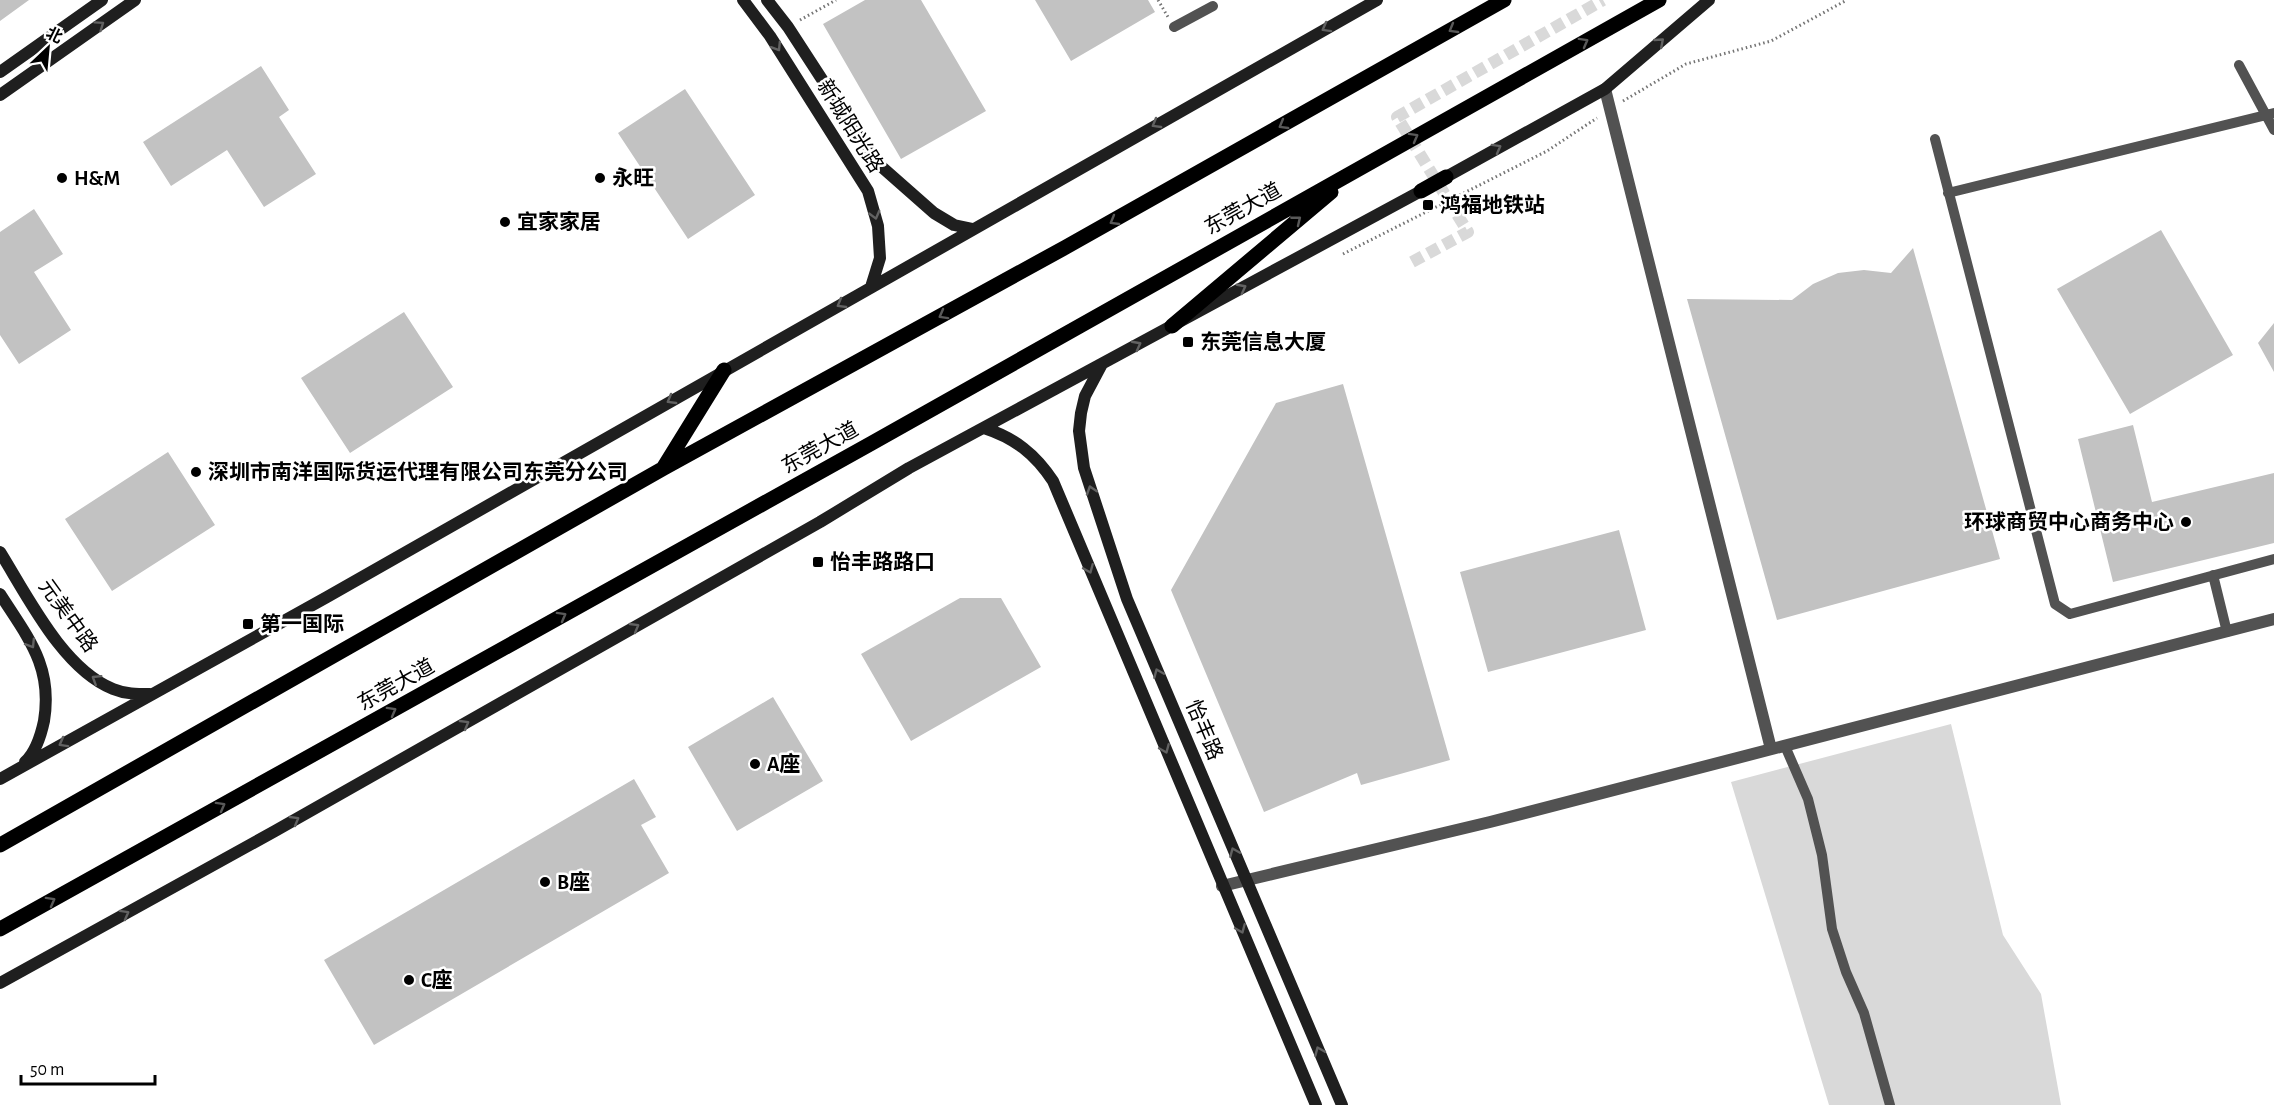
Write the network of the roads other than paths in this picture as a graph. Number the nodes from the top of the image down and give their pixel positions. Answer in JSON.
{"nodes":[{"id":1,"x":102,"y":0,"type":"edge"},
{"id":2,"x":135,"y":0,"type":"edge"},
{"id":3,"x":742,"y":0,"type":"edge"},
{"id":4,"x":767,"y":0,"type":"edge"},
{"id":5,"x":1377,"y":0,"type":"edge"},
{"id":6,"x":1504,"y":0,"type":"edge"},
{"id":7,"x":1659,"y":0,"type":"edge"},
{"id":8,"x":1709,"y":0,"type":"edge"},
{"id":9,"x":1213,"y":6,"type":"dead end"},
{"id":10,"x":1174,"y":27,"type":"dead end"},
{"id":11,"x":2239,"y":65,"type":"dead end"},
{"id":12,"x":0,"y":72,"type":"edge"},
{"id":13,"x":1605,"y":89,"type":"junction"},
{"id":14,"x":0,"y":95,"type":"edge"},
{"id":15,"x":2270,"y":114,"type":"edge"},
{"id":16,"x":2274,"y":130,"type":"edge"},
{"id":17,"x":1935,"y":139,"type":"dead end"},
{"id":18,"x":1363,"y":166,"type":"junction"},
{"id":19,"x":1446,"y":177,"type":"joint"},
{"id":20,"x":1421,"y":191,"type":"joint"},
{"id":21,"x":1948,"y":193,"type":"junction"},
{"id":22,"x":973,"y":229,"type":"junction"},
{"id":23,"x":871,"y":287,"type":"junction"},
{"id":24,"x":1172,"y":326,"type":"junction"},
{"id":25,"x":1102,"y":363,"type":"junction"},
{"id":26,"x":724,"y":370,"type":"junction"},
{"id":27,"x":984,"y":428,"type":"junction"},
{"id":28,"x":664,"y":468,"type":"junction"},
{"id":29,"x":0,"y":552,"type":"edge"},
{"id":30,"x":2274,"y":559,"type":"edge"},
{"id":31,"x":2213,"y":575,"type":"junction"},
{"id":32,"x":0,"y":594,"type":"edge"},
{"id":33,"x":2274,"y":619,"type":"edge"},
{"id":34,"x":2227,"y":632,"type":"junction"},
{"id":35,"x":151,"y":694,"type":"junction"},
{"id":36,"x":1785,"y":746,"type":"junction"},
{"id":37,"x":1772,"y":749,"type":"junction"},
{"id":38,"x":18,"y":769,"type":"junction"},
{"id":39,"x":0,"y":779,"type":"edge"},
{"id":40,"x":0,"y":845,"type":"edge"},
{"id":41,"x":1246,"y":880,"type":"junction"},
{"id":42,"x":1222,"y":886,"type":"junction"},
{"id":43,"x":0,"y":929,"type":"edge"},
{"id":44,"x":0,"y":983,"type":"edge"},
{"id":45,"x":1876,"y":1056,"type":"junction"},
{"id":46,"x":1316,"y":1105,"type":"edge"},
{"id":47,"x":1342,"y":1105,"type":"edge"},
{"id":48,"x":1881,"y":1105,"type":"edge"},
{"id":49,"x":1890,"y":1105,"type":"edge"}],
"edges":[{"from":1,"to":12,"type":"main road"},
{"from":14,"to":2,"type":"main road","one_way":true},
{"from":3,"to":23,"type":"main road","name":"新城阳光路","one_way":true},
{"from":4,"to":22,"type":"main road","name":"新城阳光路"},
{"from":5,"to":22,"type":"main road","one_way":true},
{"from":6,"to":28,"type":"main road","one_way":true},
{"from":18,"to":7,"type":"main road","name":"东莞大道","one_way":true},
{"from":13,"to":8,"type":"main road","one_way":true},
{"from":9,"to":10,"type":"lane"},
{"from":11,"to":15,"type":"lane"},
{"from":19,"to":13,"type":"main road","one_way":true},
{"from":13,"to":37,"type":"street"},
{"from":15,"to":16,"type":"lane"},
{"from":15,"to":21,"type":"lane"},
{"from":17,"to":21,"type":"lane"},
{"from":24,"to":18,"type":"main road","one_way":true},
{"from":43,"to":18,"type":"main road","name":"东莞大道","one_way":true},
{"from":19,"to":20,"type":"main road"},
{"from":24,"to":20,"type":"main road","one_way":true},
{"from":21,"to":31,"type":"lane"},
{"from":22,"to":23,"type":"main road"},
{"from":23,"to":26,"type":"main road","one_way":true},
{"from":25,"to":24,"type":"main road","one_way":true},
{"from":25,"to":27,"type":"main road"},
{"from":41,"to":25,"type":"main road","name":"怡丰路","one_way":true},
{"from":26,"to":28,"type":"main road"},
{"from":26,"to":35,"type":"main road","one_way":true},
{"from":27,"to":42,"type":"main road","name":"怡丰路","one_way":true},
{"from":44,"to":27,"type":"main road","one_way":true},
{"from":28,"to":40,"type":"main road"},
{"from":35,"to":29,"type":"main road","name":"元美中路","one_way":true},
{"from":30,"to":31,"type":"lane"},
{"from":31,"to":34,"type":"lane"},
{"from":32,"to":38,"type":"main road","name":"元美中路","one_way":true},
{"from":33,"to":34,"type":"street"},
{"from":34,"to":36,"type":"street"},
{"from":35,"to":38,"type":"main road","one_way":true},
{"from":36,"to":37,"type":"street"},
{"from":36,"to":45,"type":"lane"},
{"from":37,"to":41,"type":"street"},
{"from":38,"to":39,"type":"main road"},
{"from":41,"to":42,"type":"street"},
{"from":47,"to":41,"type":"main road","name":"怡丰路","one_way":true},
{"from":42,"to":46,"type":"main road","name":"怡丰路","one_way":true},
{"from":45,"to":48,"type":"lane"},
{"from":45,"to":49,"type":"lane"}]}
